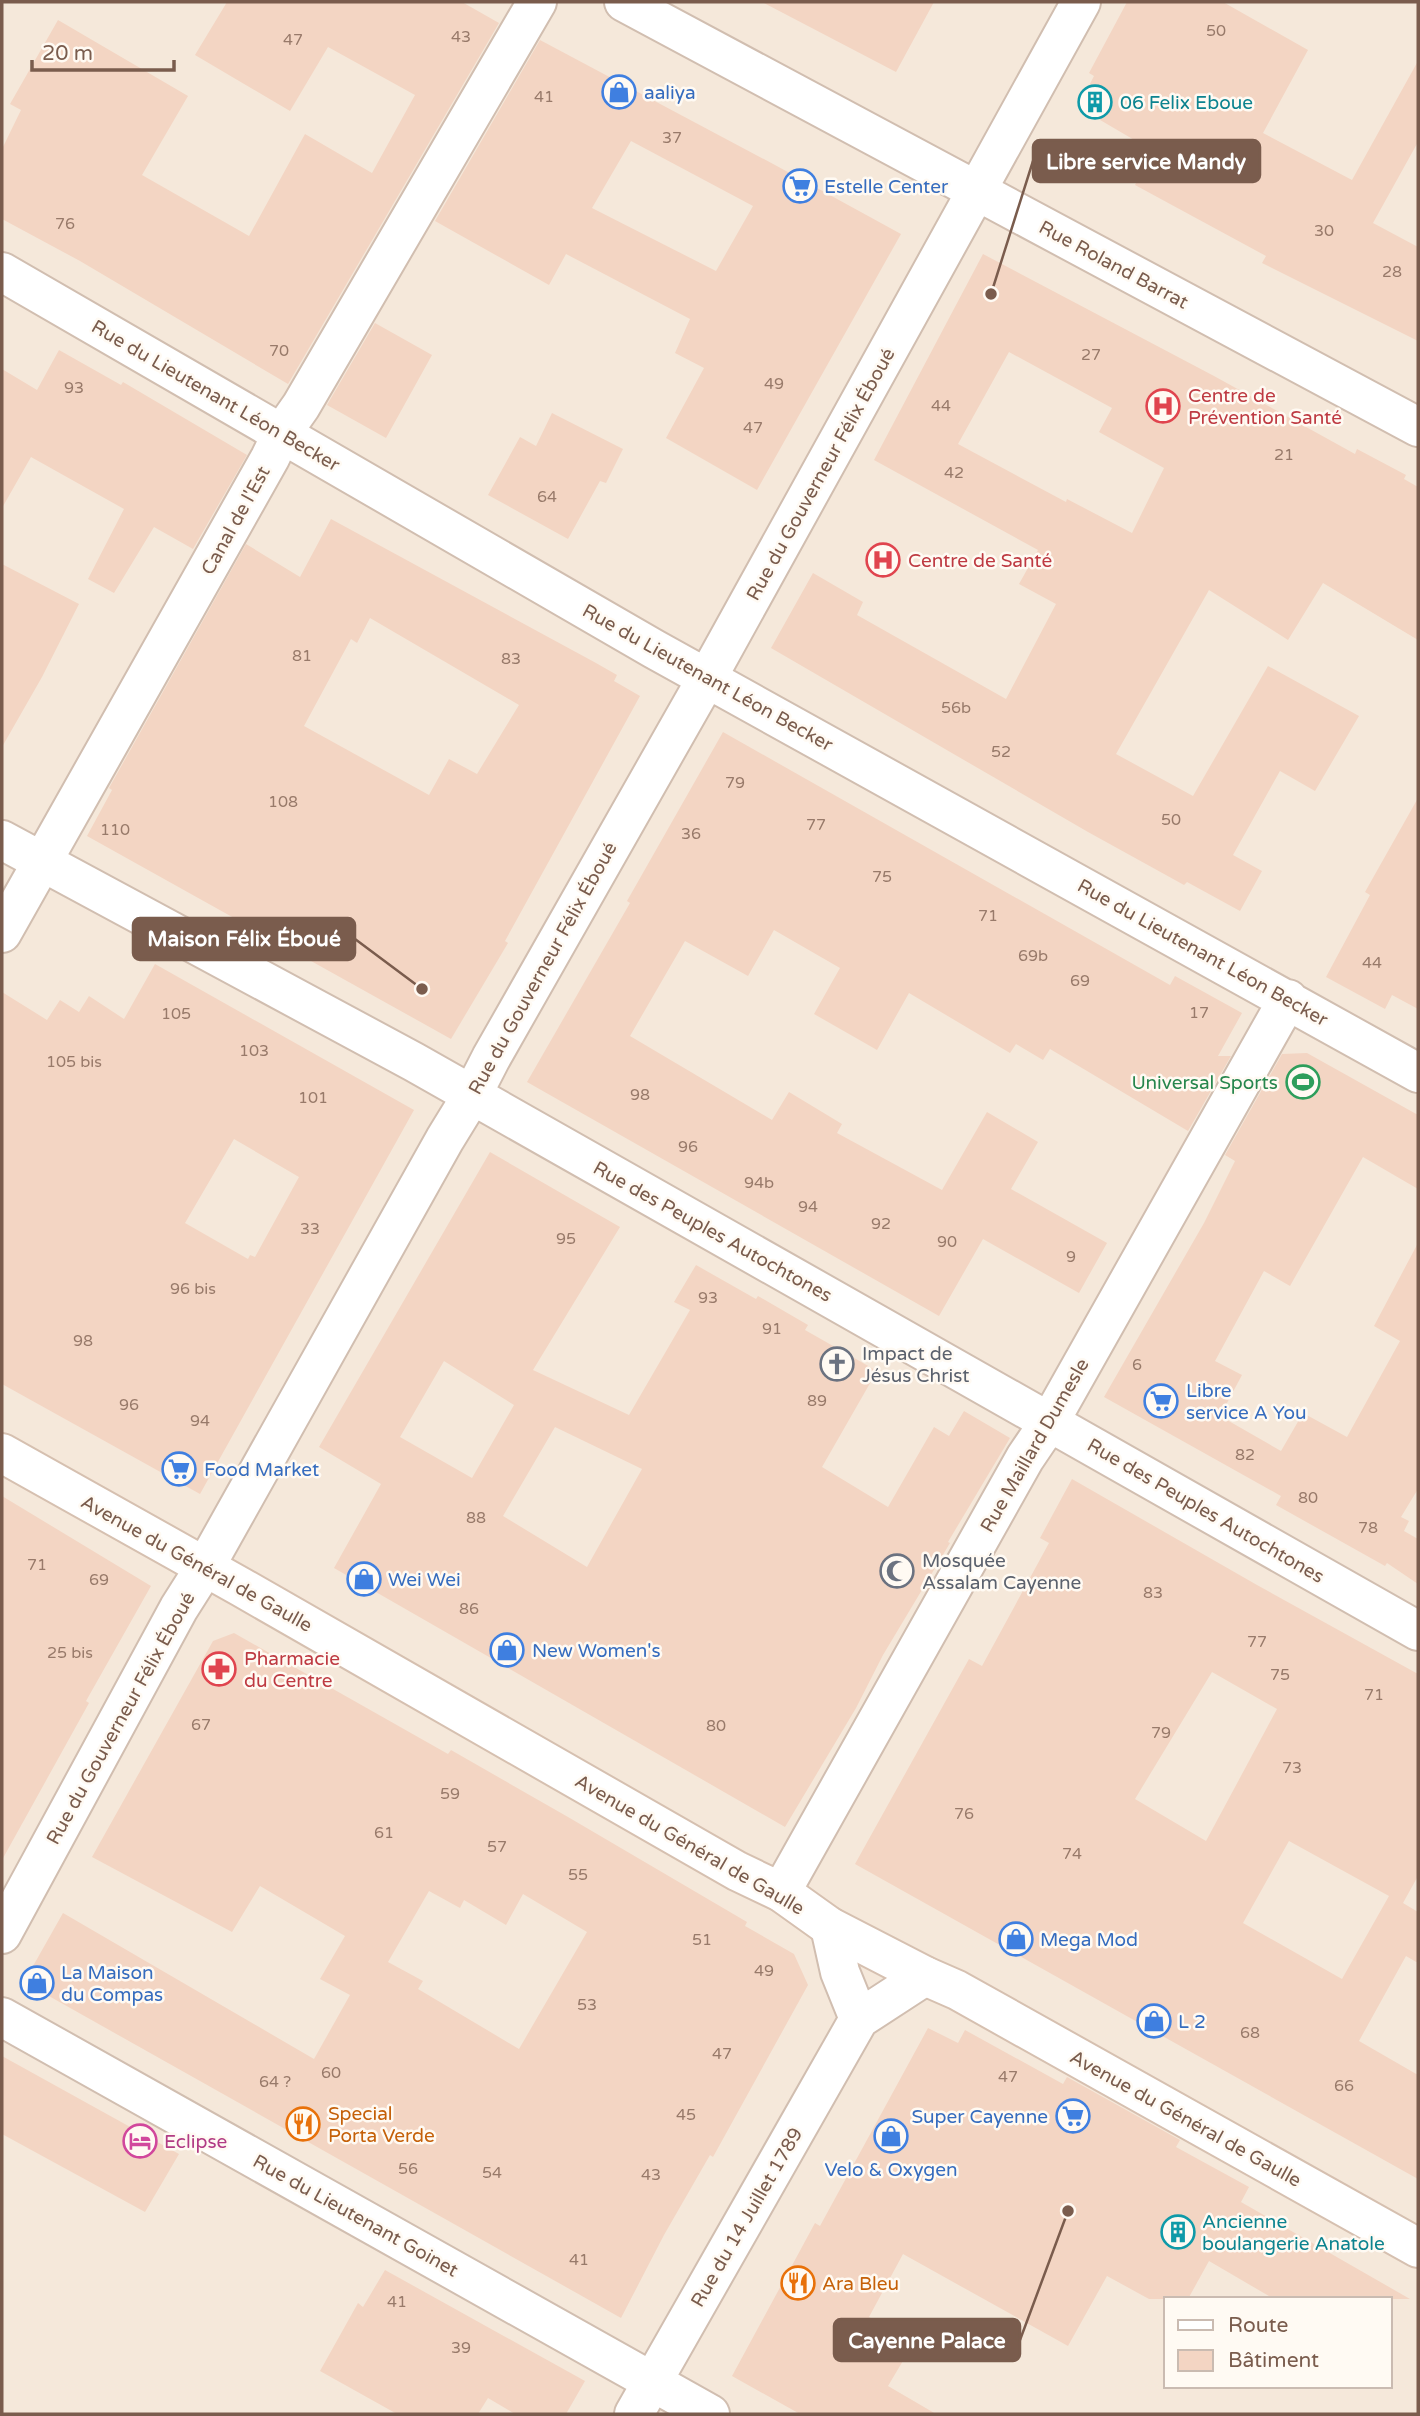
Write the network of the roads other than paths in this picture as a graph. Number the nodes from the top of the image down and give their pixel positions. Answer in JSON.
{"nodes":[{"id":1,"x":537,"y":2,"type":"edge"},
{"id":2,"x":624,"y":2,"type":"edge"},
{"id":3,"x":1081,"y":2,"type":"edge"},
{"id":4,"x":976,"y":189,"type":"junction"},
{"id":5,"x":2,"y":272,"type":"edge"},
{"id":6,"x":1418,"y":427,"type":"edge"},
{"id":7,"x":282,"y":433,"type":"junction"},
{"id":8,"x":707,"y":678,"type":"junction"},
{"id":9,"x":2,"y":840,"type":"edge"},
{"id":10,"x":42,"y":863,"type":"junction"},
{"id":11,"x":2,"y":933,"type":"edge"},
{"id":12,"x":1288,"y":999,"type":"junction"},
{"id":13,"x":1418,"y":1073,"type":"edge"},
{"id":14,"x":472,"y":1095,"type":"junction"},
{"id":15,"x":1050,"y":1421,"type":"junction"},
{"id":16,"x":2,"y":1453,"type":"edge"},
{"id":17,"x":205,"y":1567,"type":"junction"},
{"id":18,"x":1418,"y":1631,"type":"edge"},
{"id":19,"x":781,"y":1892,"type":"junction"},
{"id":20,"x":830,"y":1927,"type":"junction"},
{"id":21,"x":2,"y":1934,"type":"edge"},
{"id":22,"x":925,"y":1976,"type":"junction"},
{"id":23,"x":2,"y":2017,"type":"edge"},
{"id":24,"x":859,"y":2019,"type":"junction"},
{"id":25,"x":1418,"y":2248,"type":"edge"},
{"id":26,"x":653,"y":2382,"type":"junction"},
{"id":27,"x":634,"y":2414,"type":"edge"},
{"id":28,"x":710,"y":2414,"type":"edge"}],
"edges":[{"from":1,"to":7,"type":"street","name":"Canal de l'Est"},
{"from":2,"to":4,"type":"street","name":"Rue Roland Barrat"},
{"from":3,"to":4,"type":"street","name":"Rue du Gouverneur Félix Éboué"},
{"from":4,"to":6,"type":"street","name":"Rue Roland Barrat"},
{"from":4,"to":8,"type":"street","name":"Rue du Gouverneur Félix Éboué"},
{"from":5,"to":7,"type":"street","name":"Rue du Lieutenant Léon Becker"},
{"from":7,"to":8,"type":"street","name":"Rue du Lieutenant Léon Becker"},
{"from":7,"to":10,"type":"street","name":"Canal de l'Est"},
{"from":8,"to":12,"type":"street","name":"Rue du Lieutenant Léon Becker"},
{"from":8,"to":14,"type":"street","name":"Rue du Gouverneur Félix Éboué"},
{"from":9,"to":10,"type":"street","name":"Rue des Peuples Autochtones"},
{"from":10,"to":11,"type":"street","name":"Canal de l'Est"},
{"from":10,"to":14,"type":"street","name":"Rue des Peuples Autochtones"},
{"from":12,"to":13,"type":"street","name":"Rue du Lieutenant Léon Becker"},
{"from":12,"to":15,"type":"street","name":"Rue Maillard Dumesle"},
{"from":14,"to":15,"type":"street","name":"Rue des Peuples Autochtones"},
{"from":14,"to":17,"type":"street","name":"Rue du Gouverneur Félix Éboué"},
{"from":15,"to":18,"type":"street","name":"Rue des Peuples Autochtones"},
{"from":15,"to":19,"type":"street","name":"Rue Maillard Dumesle"},
{"from":16,"to":17,"type":"street","name":"Avenue du Général de Gaulle"},
{"from":17,"to":19,"type":"street","name":"Avenue du Général de Gaulle"},
{"from":17,"to":21,"type":"street","name":"Rue du Gouverneur Félix Éboué"},
{"from":19,"to":20,"type":"street","name":"Avenue du Général de Gaulle"},
{"from":20,"to":22,"type":"street","name":"Avenue du Général de Gaulle"},
{"from":20,"to":24,"type":"street"},
{"from":22,"to":24,"type":"street","name":"Rue du 14 Juillet 1789"},
{"from":22,"to":25,"type":"street","name":"Avenue du Général de Gaulle"},
{"from":23,"to":26,"type":"street","name":"Rue du Lieutenant Goinet"},
{"from":24,"to":26,"type":"street","name":"Rue du 14 Juillet 1789"},
{"from":26,"to":27,"type":"street","name":"Rue du 14 Juillet 1789"},
{"from":26,"to":28,"type":"street","name":"Rue du Lieutenant Goinet"}]}
